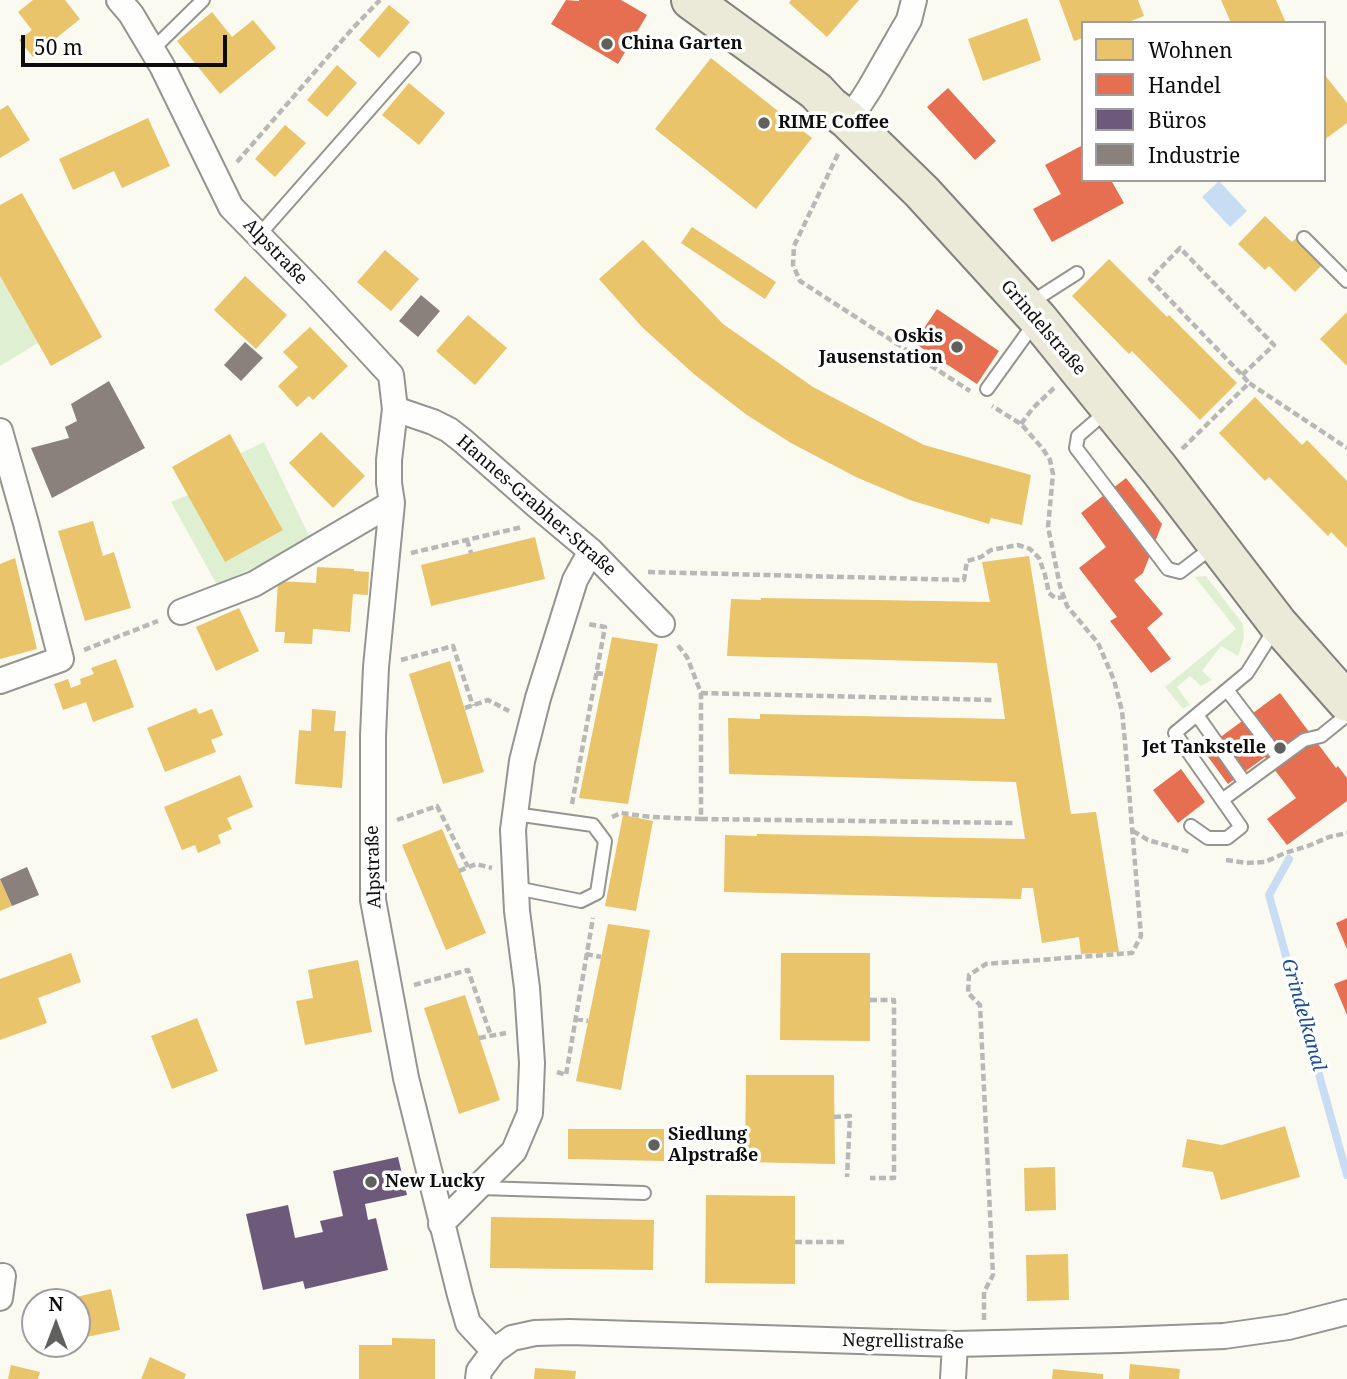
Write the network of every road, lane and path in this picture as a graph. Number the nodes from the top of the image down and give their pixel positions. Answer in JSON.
{"nodes":[{"id":1,"x":119,"y":0,"type":"edge"},
{"id":2,"x":203,"y":0,"type":"edge"},
{"id":3,"x":380,"y":0,"type":"edge"},
{"id":4,"x":691,"y":0,"type":"edge"},
{"id":5,"x":914,"y":0,"type":"edge"},
{"id":6,"x":152,"y":50,"type":"junction"},
{"id":7,"x":414,"y":59,"type":"dead end"},
{"id":8,"x":844,"y":133,"type":"junction"},
{"id":9,"x":216,"y":176,"type":"junction"},
{"id":10,"x":259,"y":235,"type":"junction"},
{"id":11,"x":1304,"y":238,"type":"dead end"},
{"id":12,"x":1077,"y":273,"type":"dead end"},
{"id":13,"x":1347,"y":281,"type":"edge"},
{"id":14,"x":1032,"y":312,"type":"junction"},
{"id":15,"x":1242,"y":375,"type":"junction"},
{"id":16,"x":1249,"y":383,"type":"junction"},
{"id":17,"x":1058,"y":385,"type":"dead end"},
{"id":18,"x":974,"y":394,"type":"dead end"},
{"id":19,"x":987,"y":395,"type":"joint"},
{"id":20,"x":1110,"y":408,"type":"junction"},
{"id":21,"x":395,"y":410,"type":"junction"},
{"id":22,"x":1021,"y":424,"type":"junction"},
{"id":23,"x":0,"y":431,"type":"edge"},
{"id":24,"x":1347,"y":448,"type":"edge"},
{"id":25,"x":1180,"y":451,"type":"dead end"},
{"id":26,"x":392,"y":503,"type":"junction"},
{"id":27,"x":554,"y":520,"type":"junction"},
{"id":28,"x":467,"y":540,"type":"junction"},
{"id":29,"x":1216,"y":544,"type":"junction"},
{"id":30,"x":591,"y":551,"type":"junction"},
{"id":31,"x":471,"y":553,"type":"dead end"},
{"id":32,"x":387,"y":559,"type":"junction"},
{"id":33,"x":617,"y":577,"type":"junction"},
{"id":34,"x":1064,"y":597,"type":"junction"},
{"id":35,"x":181,"y":612,"type":"joint"},
{"id":36,"x":563,"y":619,"type":"junction"},
{"id":37,"x":662,"y":624,"type":"joint"},
{"id":38,"x":1278,"y":624,"type":"junction"},
{"id":39,"x":61,"y":659,"type":"junction"},
{"id":40,"x":376,"y":667,"type":"junction"},
{"id":41,"x":596,"y":673,"type":"junction"},
{"id":42,"x":604,"y":674,"type":"dead end"},
{"id":43,"x":0,"y":681,"type":"edge"},
{"id":44,"x":1227,"y":690,"type":"junction"},
{"id":45,"x":701,"y":693,"type":"junction"},
{"id":46,"x":995,"y":700,"type":"dead end"},
{"id":47,"x":1347,"y":702,"type":"edge"},
{"id":48,"x":473,"y":706,"type":"junction"},
{"id":49,"x":465,"y":708,"type":"dead end"},
{"id":50,"x":1197,"y":715,"type":"junction"},
{"id":51,"x":1347,"y":715,"type":"edge"},
{"id":52,"x":532,"y":723,"type":"junction"},
{"id":53,"x":583,"y":747,"type":"junction"},
{"id":54,"x":589,"y":748,"type":"dead end"},
{"id":55,"x":1279,"y":758,"type":"junction"},
{"id":56,"x":1245,"y":783,"type":"junction"},
{"id":57,"x":1222,"y":800,"type":"junction"},
{"id":58,"x":515,"y":814,"type":"junction"},
{"id":59,"x":701,"y":818,"type":"junction"},
{"id":60,"x":569,"y":822,"type":"junction"},
{"id":61,"x":1015,"y":823,"type":"dead end"},
{"id":62,"x":593,"y":825,"type":"junction"},
{"id":63,"x":1191,"y":826,"type":"dead end"},
{"id":64,"x":373,"y":829,"type":"junction"},
{"id":65,"x":468,"y":867,"type":"dead end"},
{"id":66,"x":516,"y":888,"type":"junction"},
{"id":67,"x":597,"y":893,"type":"junction"},
{"id":68,"x":586,"y":954,"type":"junction"},
{"id":69,"x":601,"y":957,"type":"dead end"},
{"id":70,"x":390,"y":991,"type":"junction"},
{"id":71,"x":870,"y":1000,"type":"dead end"},
{"id":72,"x":576,"y":1019,"type":"junction"},
{"id":73,"x":588,"y":1021,"type":"dead end"},
{"id":74,"x":491,"y":1036,"type":"dead end"},
{"id":75,"x":532,"y":1063,"type":"junction"},
{"id":76,"x":834,"y":1116,"type":"dead end"},
{"id":77,"x":848,"y":1177,"type":"dead end"},
{"id":78,"x":870,"y":1178,"type":"dead end"},
{"id":79,"x":478,"y":1188,"type":"junction"},
{"id":80,"x":644,"y":1194,"type":"dead end"},
{"id":81,"x":441,"y":1224,"type":"junction"},
{"id":82,"x":795,"y":1242,"type":"dead end"},
{"id":83,"x":845,"y":1242,"type":"dead end"},
{"id":84,"x":1347,"y":1312,"type":"edge"},
{"id":85,"x":985,"y":1343,"type":"junction"},
{"id":86,"x":955,"y":1344,"type":"junction"},
{"id":87,"x":494,"y":1352,"type":"junction"},
{"id":88,"x":478,"y":1379,"type":"edge"},
{"id":89,"x":953,"y":1379,"type":"edge"}],
"edges":[{"from":1,"to":6,"type":"street","name":"Alpstraße"},
{"from":2,"to":6,"type":"lane"},
{"from":3,"to":9,"type":"path"},
{"from":4,"to":8,"type":"main road","name":"Grindelstraße"},
{"from":5,"to":8,"type":"street"},
{"from":6,"to":9,"type":"street","name":"Alpstraße"},
{"from":7,"to":10,"type":"lane"},
{"from":8,"to":14,"type":"main road","name":"Grindelstraße"},
{"from":8,"to":18,"type":"path"},
{"from":9,"to":10,"type":"street","name":"Alpstraße"},
{"from":10,"to":21,"type":"street","name":"Alpstraße"},
{"from":11,"to":13,"type":"lane"},
{"from":12,"to":14,"type":"lane"},
{"from":14,"to":19,"type":"lane"},
{"from":14,"to":20,"type":"main road","name":"Grindelstraße"},
{"from":15,"to":15,"type":"path"},
{"from":15,"to":16,"type":"path"},
{"from":16,"to":24,"type":"path"},
{"from":16,"to":25,"type":"path"},
{"from":17,"to":22,"type":"path"},
{"from":19,"to":22,"type":"path"},
{"from":20,"to":29,"type":"main road","name":"Grindelstraße"},
{"from":20,"to":29,"type":"lane"},
{"from":21,"to":26,"type":"street","name":"Alpstraße"},
{"from":21,"to":27,"type":"street","name":"Hannes-Grabher-Straße"},
{"from":22,"to":34,"type":"path"},
{"from":23,"to":39,"type":"street"},
{"from":26,"to":32,"type":"street","name":"Alpstraße"},
{"from":26,"to":35,"type":"street"},
{"from":27,"to":28,"type":"path"},
{"from":27,"to":30,"type":"street","name":"Hannes-Grabher-Straße"},
{"from":28,"to":31,"type":"path"},
{"from":28,"to":32,"type":"path"},
{"from":29,"to":38,"type":"main road","name":"Grindelstraße"},
{"from":30,"to":33,"type":"street","name":"Hannes-Grabher-Straße"},
{"from":30,"to":36,"type":"street"},
{"from":32,"to":40,"type":"street","name":"Alpstraße"},
{"from":33,"to":34,"type":"path"},
{"from":33,"to":37,"type":"street","name":"Hannes-Grabher-Straße"},
{"from":34,"to":85,"type":"path"},
{"from":35,"to":39,"type":"path"},
{"from":36,"to":41,"type":"path"},
{"from":36,"to":52,"type":"street"},
{"from":37,"to":45,"type":"path"},
{"from":38,"to":44,"type":"lane"},
{"from":38,"to":47,"type":"main road","name":"Grindelstraße"},
{"from":39,"to":43,"type":"street"},
{"from":40,"to":48,"type":"path"},
{"from":40,"to":64,"type":"street","name":"Alpstraße"},
{"from":41,"to":42,"type":"path"},
{"from":41,"to":53,"type":"path"},
{"from":44,"to":50,"type":"lane"},
{"from":44,"to":55,"type":"lane"},
{"from":45,"to":46,"type":"path"},
{"from":45,"to":59,"type":"path"},
{"from":48,"to":49,"type":"path"},
{"from":48,"to":52,"type":"path"},
{"from":50,"to":56,"type":"lane"},
{"from":50,"to":57,"type":"lane"},
{"from":51,"to":55,"type":"lane"},
{"from":52,"to":58,"type":"street"},
{"from":53,"to":54,"type":"path"},
{"from":53,"to":60,"type":"path"},
{"from":55,"to":56,"type":"lane"},
{"from":56,"to":57,"type":"lane"},
{"from":57,"to":63,"type":"lane"},
{"from":58,"to":60,"type":"lane"},
{"from":58,"to":66,"type":"street"},
{"from":59,"to":61,"type":"path"},
{"from":59,"to":62,"type":"path"},
{"from":60,"to":62,"type":"lane"},
{"from":62,"to":67,"type":"lane"},
{"from":64,"to":65,"type":"path"},
{"from":64,"to":70,"type":"street","name":"Alpstraße"},
{"from":66,"to":67,"type":"lane"},
{"from":66,"to":75,"type":"street"},
{"from":67,"to":68,"type":"path"},
{"from":68,"to":69,"type":"path"},
{"from":68,"to":72,"type":"path"},
{"from":70,"to":74,"type":"path"},
{"from":70,"to":81,"type":"street","name":"Alpstraße"},
{"from":71,"to":78,"type":"path"},
{"from":72,"to":73,"type":"path"},
{"from":72,"to":75,"type":"path"},
{"from":75,"to":79,"type":"street"},
{"from":76,"to":77,"type":"path"},
{"from":79,"to":80,"type":"lane"},
{"from":79,"to":81,"type":"street"},
{"from":81,"to":87,"type":"street","name":"Alpstraße"},
{"from":82,"to":83,"type":"path"},
{"from":84,"to":85,"type":"street","name":"Negrellistraße"},
{"from":85,"to":86,"type":"street","name":"Negrellistraße"},
{"from":86,"to":87,"type":"street","name":"Negrellistraße"},
{"from":86,"to":89,"type":"street"},
{"from":87,"to":88,"type":"street"}]}
